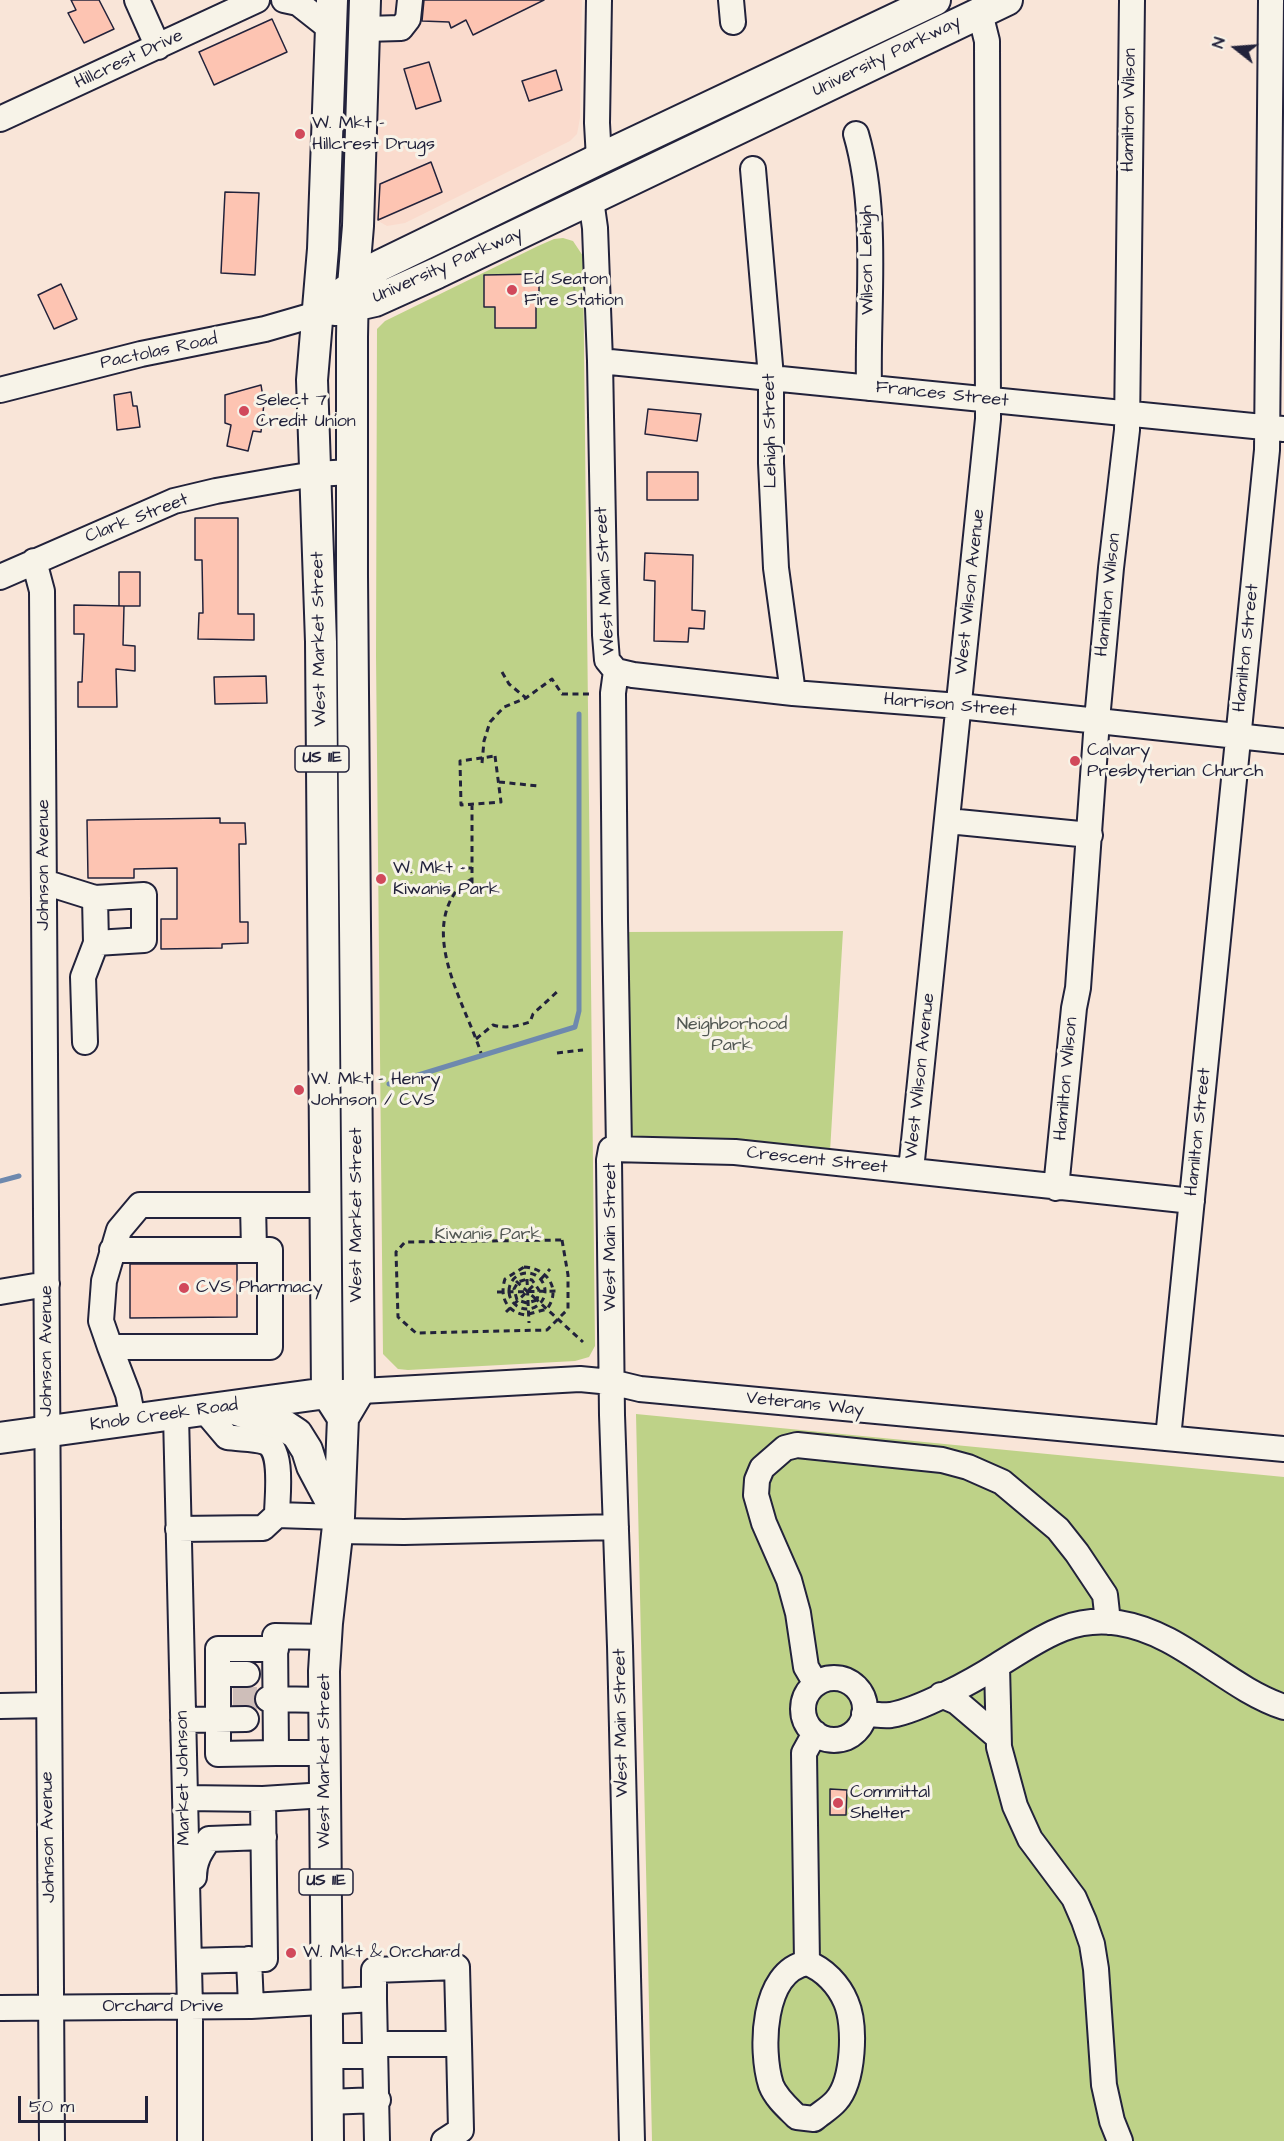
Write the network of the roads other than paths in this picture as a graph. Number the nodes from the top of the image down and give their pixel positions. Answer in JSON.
{"nodes":[{"id":1,"x":137,"y":0,"type":"edge"},
{"id":2,"x":257,"y":0,"type":"edge"},
{"id":3,"x":284,"y":0,"type":"edge"},
{"id":4,"x":410,"y":0,"type":"edge"},
{"id":5,"x":599,"y":0,"type":"edge"},
{"id":6,"x":935,"y":0,"type":"edge"},
{"id":7,"x":1007,"y":0,"type":"edge"},
{"id":8,"x":1132,"y":0,"type":"edge"},
{"id":9,"x":1271,"y":0,"type":"edge"},
{"id":10,"x":980,"y":13,"type":"junction"},
{"id":11,"x":332,"y":14,"type":"edge"},
{"id":12,"x":364,"y":14,"type":"edge"},
{"id":13,"x":158,"y":47,"type":"junction"},
{"id":14,"x":0,"y":119,"type":"edge"},
{"id":15,"x":856,"y":134,"type":"dead end"},
{"id":16,"x":599,"y":159,"type":"junction"},
{"id":17,"x":753,"y":169,"type":"dead end"},
{"id":18,"x":591,"y":200,"type":"junction"},
{"id":19,"x":352,"y":296,"type":"junction"},
{"id":20,"x":317,"y":314,"type":"junction"},
{"id":21,"x":600,"y":361,"type":"junction"},
{"id":22,"x":771,"y":377,"type":"junction"},
{"id":23,"x":868,"y":388,"type":"junction"},
{"id":24,"x":0,"y":390,"type":"edge"},
{"id":25,"x":988,"y":400,"type":"junction"},
{"id":26,"x":1127,"y":414,"type":"junction"},
{"id":27,"x":1276,"y":429,"type":"edge"},
{"id":28,"x":352,"y":472,"type":"junction"},
{"id":29,"x":315,"y":474,"type":"junction"},
{"id":30,"x":34,"y":561,"type":"junction"},
{"id":31,"x":0,"y":577,"type":"edge"},
{"id":32,"x":614,"y":682,"type":"junction"},
{"id":33,"x":793,"y":693,"type":"junction"},
{"id":34,"x":959,"y":706,"type":"junction"},
{"id":35,"x":1097,"y":720,"type":"junction"},
{"id":36,"x":1238,"y":736,"type":"junction"},
{"id":37,"x":1284,"y":741,"type":"edge"},
{"id":38,"x":948,"y":821,"type":"junction"},
{"id":39,"x":1090,"y":835,"type":"junction"},
{"id":40,"x":44,"y":882,"type":"junction"},
{"id":41,"x":95,"y":898,"type":"junction"},
{"id":42,"x":96,"y":943,"type":"junction"},
{"id":43,"x":85,"y":1042,"type":"dead end"},
{"id":44,"x":619,"y":1148,"type":"junction"},
{"id":45,"x":911,"y":1170,"type":"junction"},
{"id":46,"x":1056,"y":1188,"type":"junction"},
{"id":47,"x":1192,"y":1201,"type":"junction"},
{"id":48,"x":253,"y":1205,"type":"junction"},
{"id":49,"x":325,"y":1205,"type":"junction"},
{"id":50,"x":115,"y":1240,"type":"junction"},
{"id":51,"x":254,"y":1250,"type":"junction"},
{"id":52,"x":47,"y":1284,"type":"junction"},
{"id":53,"x":0,"y":1292,"type":"edge"},
{"id":54,"x":110,"y":1347,"type":"junction"},
{"id":55,"x":611,"y":1382,"type":"junction"},
{"id":56,"x":359,"y":1391,"type":"junction"},
{"id":57,"x":327,"y":1393,"type":"junction"},
{"id":58,"x":203,"y":1411,"type":"junction"},
{"id":59,"x":343,"y":1418,"type":"junction"},
{"id":60,"x":133,"y":1419,"type":"junction"},
{"id":61,"x":48,"y":1432,"type":"junction"},
{"id":62,"x":0,"y":1438,"type":"edge"},
{"id":63,"x":1168,"y":1438,"type":"junction"},
{"id":64,"x":1284,"y":1449,"type":"edge"},
{"id":65,"x":277,"y":1515,"type":"junction"},
{"id":66,"x":338,"y":1524,"type":"junction"},
{"id":67,"x":616,"y":1527,"type":"junction"},
{"id":68,"x":178,"y":1529,"type":"junction"},
{"id":69,"x":1108,"y":1622,"type":"junction"},
{"id":70,"x":326,"y":1637,"type":"junction"},
{"id":71,"x":181,"y":1648,"type":"junction"},
{"id":72,"x":218,"y":1649,"type":"junction"},
{"id":73,"x":276,"y":1649,"type":"junction"},
{"id":74,"x":997,"y":1666,"type":"junction"},
{"id":75,"x":218,"y":1674,"type":"junction"},
{"id":76,"x":264,"y":1674,"type":"junction"},
{"id":77,"x":816,"y":1684,"type":"junction"},
{"id":78,"x":941,"y":1695,"type":"junction"},
{"id":79,"x":324,"y":1700,"type":"junction"},
{"id":80,"x":48,"y":1705,"type":"junction"},
{"id":81,"x":223,"y":1705,"type":"junction"},
{"id":82,"x":0,"y":1706,"type":"edge"},
{"id":83,"x":1284,"y":1707,"type":"edge"},
{"id":84,"x":266,"y":1711,"type":"junction"},
{"id":85,"x":864,"y":1714,"type":"junction"},
{"id":86,"x":183,"y":1720,"type":"junction"},
{"id":87,"x":815,"y":1733,"type":"junction"},
{"id":88,"x":998,"y":1737,"type":"junction"},
{"id":89,"x":276,"y":1753,"type":"junction"},
{"id":90,"x":324,"y":1753,"type":"junction"},
{"id":91,"x":325,"y":1795,"type":"junction"},
{"id":92,"x":185,"y":1798,"type":"junction"},
{"id":93,"x":263,"y":1798,"type":"junction"},
{"id":94,"x":264,"y":1837,"type":"junction"},
{"id":95,"x":188,"y":1953,"type":"junction"},
{"id":96,"x":249,"y":1959,"type":"junction"},
{"id":97,"x":807,"y":1963,"type":"junction"},
{"id":98,"x":374,"y":1999,"type":"junction"},
{"id":99,"x":327,"y":2002,"type":"junction"},
{"id":100,"x":251,"y":2006,"type":"junction"},
{"id":101,"x":51,"y":2007,"type":"junction"},
{"id":102,"x":0,"y":2008,"type":"edge"},
{"id":103,"x":190,"y":2008,"type":"junction"},
{"id":104,"x":459,"y":2044,"type":"junction"},
{"id":105,"x":375,"y":2050,"type":"junction"},
{"id":106,"x":327,"y":2056,"type":"junction"},
{"id":107,"x":378,"y":2100,"type":"junction"},
{"id":108,"x":327,"y":2102,"type":"junction"},
{"id":109,"x":52,"y":2141,"type":"edge"},
{"id":110,"x":190,"y":2141,"type":"edge"},
{"id":111,"x":328,"y":2141,"type":"edge"},
{"id":112,"x":377,"y":2141,"type":"edge"},
{"id":113,"x":444,"y":2141,"type":"edge"},
{"id":114,"x":632,"y":2141,"type":"edge"},
{"id":115,"x":1120,"y":2141,"type":"edge"}],
"edges":[{"from":1,"to":13,"type":"street"},
{"from":2,"to":13,"type":"street","name":"Hillcrest Drive"},
{"from":3,"to":11,"type":"street"},
{"from":4,"to":12,"type":"street"},
{"from":5,"to":16,"type":"street"},
{"from":6,"to":16,"type":"main road","name":"University Parkway"},
{"from":7,"to":10,"type":"main road","name":"University Parkway"},
{"from":8,"to":26,"type":"street","name":"Hamilton Wilson"},
{"from":9,"to":27,"type":"street","name":"Hamilton Street"},
{"from":10,"to":18,"type":"main road","name":"University Parkway"},
{"from":10,"to":25,"type":"street","name":"West Wilson Avenue"},
{"from":11,"to":20,"type":"main road","name":"West Market Street","number":"US 11E"},
{"from":12,"to":19,"type":"main road","name":"West Market Street","number":"US 11E"},
{"from":13,"to":14,"type":"street","name":"Hillcrest Drive"},
{"from":15,"to":23,"type":"street","name":"Wilson Lehigh"},
{"from":16,"to":19,"type":"main road","name":"University Parkway"},
{"from":17,"to":22,"type":"street","name":"Lehigh Street"},
{"from":18,"to":19,"type":"main road","name":"University Parkway"},
{"from":18,"to":21,"type":"street","name":"West Main Street"},
{"from":19,"to":20,"type":"main road","name":"University Parkway"},
{"from":19,"to":28,"type":"main road","name":"West Market Street","number":"US 11E"},
{"from":20,"to":24,"type":"street","name":"Pactolas Road"},
{"from":20,"to":29,"type":"main road","name":"West Market Street","number":"US 11E"},
{"from":21,"to":22,"type":"street","name":"Frances Street"},
{"from":21,"to":32,"type":"street","name":"West Main Street"},
{"from":22,"to":23,"type":"street","name":"Frances Street"},
{"from":22,"to":33,"type":"street","name":"Lehigh Street"},
{"from":23,"to":25,"type":"street","name":"Frances Street"},
{"from":25,"to":26,"type":"street","name":"Frances Street"},
{"from":25,"to":34,"type":"street","name":"West Wilson Avenue"},
{"from":26,"to":27,"type":"street","name":"Frances Street"},
{"from":26,"to":35,"type":"street","name":"Hamilton Wilson"},
{"from":27,"to":36,"type":"street","name":"Hamilton Street"},
{"from":28,"to":29,"type":"street","name":"Clark Street"},
{"from":28,"to":56,"type":"main road","name":"West Market Street","number":"US 11E"},
{"from":29,"to":30,"type":"street","name":"Clark Street"},
{"from":29,"to":49,"type":"main road","name":"West Market Street","number":"US 11E"},
{"from":30,"to":31,"type":"street","name":"Clark Street"},
{"from":30,"to":40,"type":"street","name":"Johnson Avenue"},
{"from":32,"to":33,"type":"street","name":"Harrison Street"},
{"from":32,"to":44,"type":"street","name":"West Main Street"},
{"from":33,"to":34,"type":"street","name":"Harrison Street"},
{"from":34,"to":35,"type":"street","name":"Harrison Street"},
{"from":34,"to":38,"type":"street","name":"West Wilson Avenue"},
{"from":35,"to":36,"type":"street","name":"Harrison Street"},
{"from":35,"to":39,"type":"street","name":"Hamilton Wilson"},
{"from":36,"to":37,"type":"street","name":"Harrison Street"},
{"from":36,"to":47,"type":"street","name":"Hamilton Street"},
{"from":38,"to":39,"type":"street"},
{"from":38,"to":45,"type":"street","name":"West Wilson Avenue"},
{"from":39,"to":46,"type":"street","name":"Hamilton Wilson"},
{"from":40,"to":41,"type":"street"},
{"from":40,"to":52,"type":"street","name":"Johnson Avenue"},
{"from":41,"to":42,"type":"street"},
{"from":41,"to":42,"type":"street"},
{"from":42,"to":43,"type":"street"},
{"from":44,"to":45,"type":"street","name":"Crescent Street"},
{"from":44,"to":55,"type":"street","name":"West Main Street"},
{"from":45,"to":46,"type":"street","name":"Crescent Street"},
{"from":46,"to":47,"type":"street","name":"Crescent Street"},
{"from":47,"to":63,"type":"street","name":"Hamilton Street"},
{"from":48,"to":49,"type":"street"},
{"from":48,"to":50,"type":"street"},
{"from":48,"to":51,"type":"street"},
{"from":49,"to":57,"type":"main road","name":"West Market Street","number":"US 11E"},
{"from":50,"to":51,"type":"street"},
{"from":50,"to":54,"type":"street"},
{"from":51,"to":54,"type":"street"},
{"from":52,"to":53,"type":"street"},
{"from":52,"to":61,"type":"street","name":"Johnson Avenue"},
{"from":54,"to":60,"type":"street"},
{"from":55,"to":56,"type":"street","name":"Veterans Way"},
{"from":55,"to":63,"type":"street","name":"Veterans Way"},
{"from":55,"to":67,"type":"street","name":"West Main Street"},
{"from":56,"to":57,"type":"street","name":"Veterans Way"},
{"from":56,"to":59,"type":"main road","name":"West Market Street","number":"US 11E"},
{"from":57,"to":58,"type":"main road","name":"Knob Creek Road"},
{"from":57,"to":59,"type":"main road"},
{"from":58,"to":60,"type":"main road","name":"Knob Creek Road"},
{"from":58,"to":65,"type":"street"},
{"from":58,"to":66,"type":"main road"},
{"from":58,"to":68,"type":"street","name":"Market Johnson"},
{"from":59,"to":66,"type":"main road","name":"West Market Street","number":"US 11E"},
{"from":60,"to":61,"type":"main road","name":"Knob Creek Road"},
{"from":61,"to":62,"type":"main road","name":"Knob Creek Road"},
{"from":61,"to":80,"type":"street","name":"Johnson Avenue"},
{"from":63,"to":64,"type":"street","name":"Veterans Way"},
{"from":65,"to":66,"type":"street"},
{"from":65,"to":68,"type":"street"},
{"from":66,"to":67,"type":"street"},
{"from":66,"to":70,"type":"main road","name":"West Market Street","number":"US 11E"},
{"from":67,"to":114,"type":"street","name":"West Main Street"},
{"from":68,"to":71,"type":"street","name":"Market Johnson"},
{"from":69,"to":74,"type":"street"},
{"from":69,"to":77,"type":"street"},
{"from":69,"to":83,"type":"street"},
{"from":70,"to":73,"type":"street"},
{"from":70,"to":79,"type":"main road","name":"West Market Street","number":"US 11E"},
{"from":71,"to":72,"type":"street"},
{"from":71,"to":86,"type":"street","name":"Market Johnson"},
{"from":72,"to":73,"type":"street"},
{"from":72,"to":75,"type":"street"},
{"from":73,"to":76,"type":"street"},
{"from":74,"to":78,"type":"street"},
{"from":74,"to":88,"type":"street"},
{"from":75,"to":76,"type":"street"},
{"from":75,"to":81,"type":"street"},
{"from":76,"to":84,"type":"street"},
{"from":77,"to":85,"type":"street"},
{"from":77,"to":87,"type":"street"},
{"from":78,"to":85,"type":"street"},
{"from":78,"to":88,"type":"street"},
{"from":79,"to":84,"type":"street"},
{"from":79,"to":90,"type":"main road","name":"West Market Street","number":"US 11E"},
{"from":80,"to":82,"type":"street"},
{"from":80,"to":101,"type":"street","name":"Johnson Avenue"},
{"from":81,"to":84,"type":"street"},
{"from":81,"to":86,"type":"street"},
{"from":81,"to":89,"type":"street"},
{"from":84,"to":89,"type":"street"},
{"from":85,"to":87,"type":"street"},
{"from":86,"to":92,"type":"street","name":"Market Johnson"},
{"from":87,"to":97,"type":"street"},
{"from":88,"to":115,"type":"street"},
{"from":89,"to":90,"type":"street"},
{"from":90,"to":91,"type":"main road","name":"West Market Street","number":"US 11E"},
{"from":91,"to":93,"type":"street"},
{"from":91,"to":99,"type":"main road","name":"West Market Street","number":"US 11E"},
{"from":92,"to":93,"type":"street"},
{"from":92,"to":95,"type":"street","name":"Market Johnson"},
{"from":93,"to":94,"type":"street"},
{"from":94,"to":95,"type":"street"},
{"from":94,"to":96,"type":"street"},
{"from":95,"to":96,"type":"street"},
{"from":95,"to":103,"type":"street","name":"Market Johnson"},
{"from":96,"to":100,"type":"street"},
{"from":97,"to":97,"type":"street"},
{"from":98,"to":99,"type":"street","name":"Orchard Drive"},
{"from":98,"to":104,"type":"street"},
{"from":98,"to":105,"type":"street"},
{"from":99,"to":100,"type":"street","name":"Orchard Drive"},
{"from":99,"to":106,"type":"main road","name":"West Market Street","number":"US 11E"},
{"from":100,"to":103,"type":"street","name":"Orchard Drive"},
{"from":101,"to":102,"type":"street","name":"Orchard Drive"},
{"from":101,"to":103,"type":"street","name":"Orchard Drive"},
{"from":101,"to":109,"type":"street","name":"Johnson Avenue"},
{"from":103,"to":110,"type":"street","name":"Market Johnson"},
{"from":104,"to":105,"type":"street"},
{"from":104,"to":113,"type":"street"},
{"from":105,"to":106,"type":"street"},
{"from":105,"to":107,"type":"street"},
{"from":106,"to":108,"type":"main road","name":"West Market Street","number":"US 11E"},
{"from":107,"to":108,"type":"street"},
{"from":107,"to":112,"type":"street"},
{"from":108,"to":111,"type":"main road","name":"West Market Street","number":"US 11E"}]}
